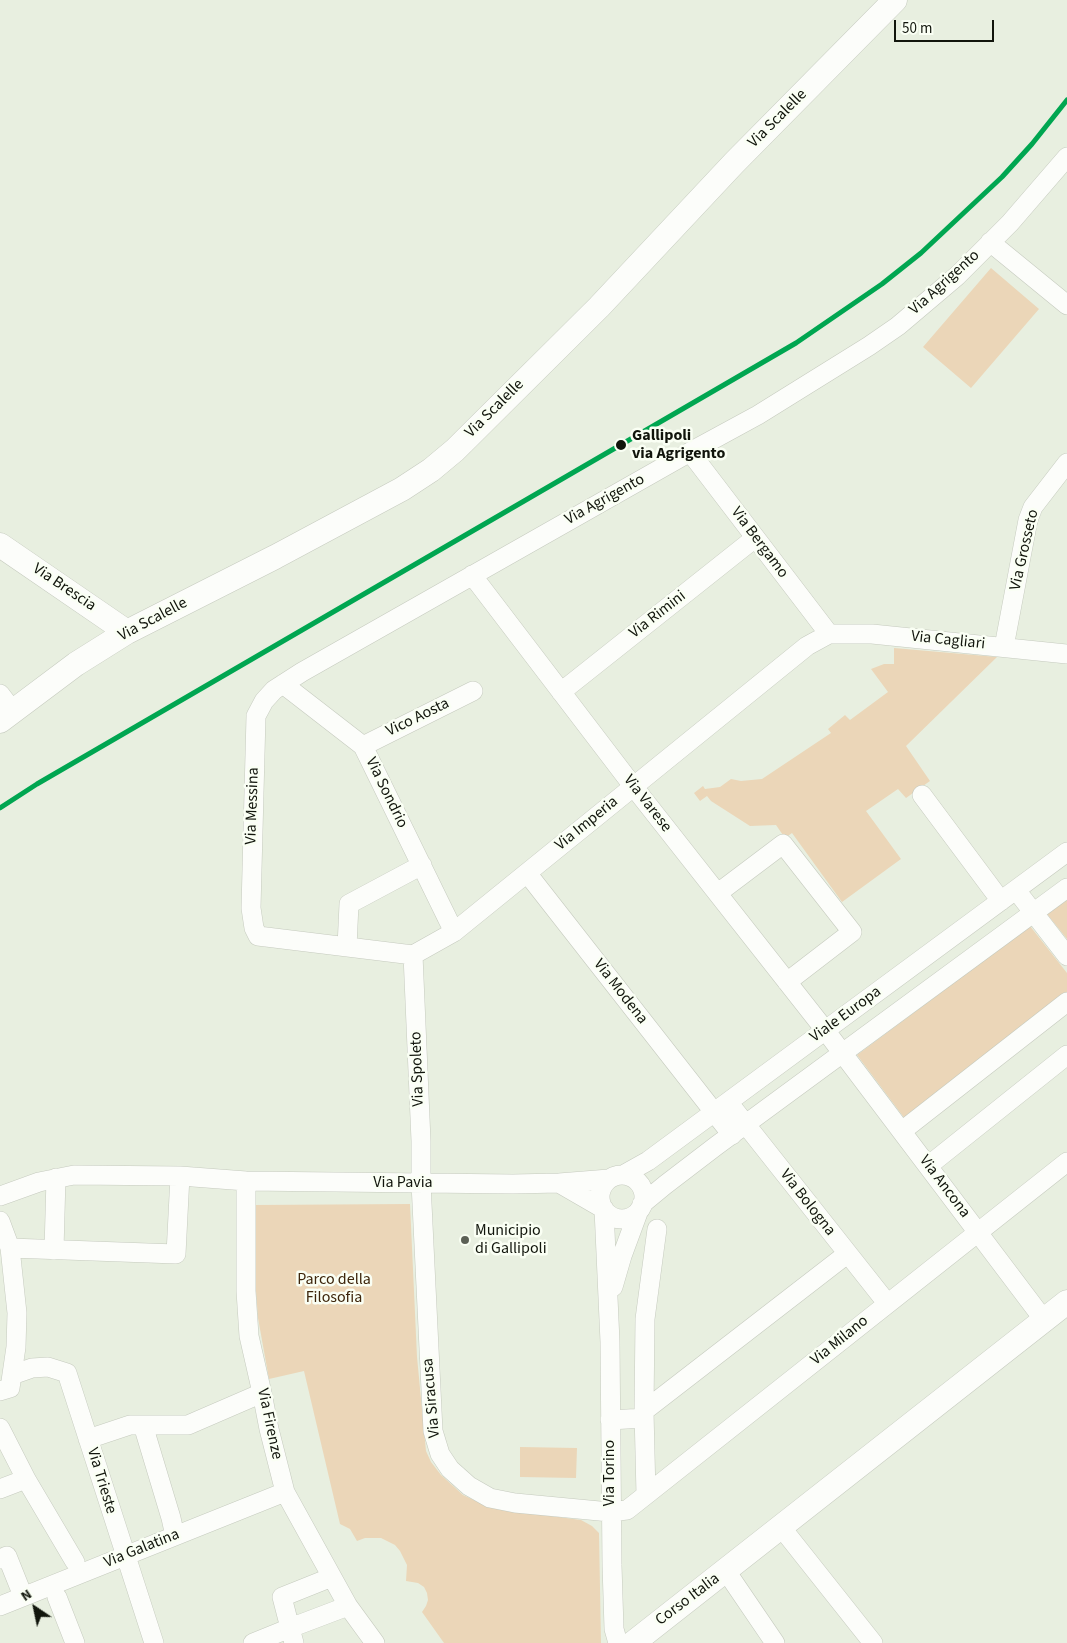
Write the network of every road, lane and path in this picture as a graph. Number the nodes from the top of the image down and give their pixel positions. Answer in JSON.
{"nodes":[{"id":1,"x":894,"y":0,"type":"edge"},
{"id":2,"x":1067,"y":157,"type":"edge"},
{"id":3,"x":990,"y":242,"type":"junction"},
{"id":4,"x":1067,"y":305,"type":"edge"},
{"id":5,"x":690,"y":452,"type":"junction"},
{"id":6,"x":1067,"y":463,"type":"edge"},
{"id":7,"x":755,"y":538,"type":"junction"},
{"id":8,"x":0,"y":545,"type":"edge"},
{"id":9,"x":472,"y":575,"type":"junction"},
{"id":10,"x":128,"y":632,"type":"junction"},
{"id":11,"x":829,"y":634,"type":"junction"},
{"id":12,"x":1004,"y":647,"type":"junction"},
{"id":13,"x":1067,"y":654,"type":"edge"},
{"id":14,"x":283,"y":684,"type":"junction"},
{"id":15,"x":474,"y":691,"type":"dead end"},
{"id":16,"x":561,"y":692,"type":"junction"},
{"id":17,"x":4,"y":709,"type":"edge"},
{"id":18,"x":363,"y":746,"type":"junction"},
{"id":19,"x":633,"y":786,"type":"junction"},
{"id":20,"x":922,"y":795,"type":"dead end"},
{"id":21,"x":1067,"y":852,"type":"edge"},
{"id":22,"x":422,"y":865,"type":"junction"},
{"id":23,"x":526,"y":873,"type":"junction"},
{"id":24,"x":1067,"y":888,"type":"edge"},
{"id":25,"x":1016,"y":890,"type":"junction"},
{"id":26,"x":718,"y":893,"type":"junction"},
{"id":27,"x":1001,"y":901,"type":"junction"},
{"id":28,"x":1034,"y":913,"type":"junction"},
{"id":29,"x":454,"y":932,"type":"junction"},
{"id":30,"x":347,"y":947,"type":"junction"},
{"id":31,"x":413,"y":955,"type":"junction"},
{"id":32,"x":1067,"y":956,"type":"edge"},
{"id":33,"x":787,"y":982,"type":"junction"},
{"id":34,"x":1067,"y":1002,"type":"edge"},
{"id":35,"x":825,"y":1030,"type":"junction"},
{"id":36,"x":843,"y":1054,"type":"junction"},
{"id":37,"x":1067,"y":1055,"type":"edge"},
{"id":38,"x":721,"y":1107,"type":"junction"},
{"id":39,"x":739,"y":1130,"type":"junction"},
{"id":40,"x":902,"y":1131,"type":"junction"},
{"id":41,"x":1067,"y":1162,"type":"edge"},
{"id":42,"x":928,"y":1166,"type":"junction"},
{"id":43,"x":180,"y":1176,"type":"junction"},
{"id":44,"x":616,"y":1177,"type":"junction"},
{"id":45,"x":56,"y":1178,"type":"junction"},
{"id":46,"x":246,"y":1181,"type":"junction"},
{"id":47,"x":421,"y":1183,"type":"junction"},
{"id":48,"x":559,"y":1183,"type":"junction"},
{"id":49,"x":0,"y":1196,"type":"edge"},
{"id":50,"x":640,"y":1207,"type":"junction"},
{"id":51,"x":604,"y":1209,"type":"junction"},
{"id":52,"x":0,"y":1221,"type":"edge"},
{"id":53,"x":657,"y":1229,"type":"dead end"},
{"id":54,"x":978,"y":1232,"type":"junction"},
{"id":55,"x":54,"y":1250,"type":"junction"},
{"id":56,"x":847,"y":1254,"type":"junction"},
{"id":57,"x":7,"y":1257,"type":"edge"},
{"id":58,"x":1067,"y":1302,"type":"edge"},
{"id":59,"x":609,"y":1303,"type":"junction"},
{"id":60,"x":887,"y":1304,"type":"junction"},
{"id":61,"x":1044,"y":1320,"type":"junction"},
{"id":62,"x":7,"y":1385,"type":"edge"},
{"id":63,"x":262,"y":1393,"type":"junction"},
{"id":64,"x":644,"y":1414,"type":"junction"},
{"id":65,"x":610,"y":1420,"type":"junction"},
{"id":66,"x":143,"y":1425,"type":"junction"},
{"id":67,"x":0,"y":1428,"type":"edge"},
{"id":68,"x":88,"y":1439,"type":"junction"},
{"id":69,"x":26,"y":1479,"type":"junction"},
{"id":70,"x":0,"y":1489,"type":"edge"},
{"id":71,"x":285,"y":1492,"type":"junction"},
{"id":72,"x":646,"y":1494,"type":"junction"},
{"id":73,"x":610,"y":1512,"type":"junction"},
{"id":74,"x":782,"y":1528,"type":"junction"},
{"id":75,"x":175,"y":1536,"type":"junction"},
{"id":76,"x":124,"y":1556,"type":"junction"},
{"id":77,"x":0,"y":1559,"type":"edge"},
{"id":78,"x":75,"y":1562,"type":"dead end"},
{"id":79,"x":735,"y":1564,"type":"junction"},
{"id":80,"x":332,"y":1578,"type":"junction"},
{"id":81,"x":23,"y":1596,"type":"junction"},
{"id":82,"x":57,"y":1597,"type":"dead end"},
{"id":83,"x":0,"y":1606,"type":"edge"},
{"id":84,"x":348,"y":1606,"type":"junction"},
{"id":85,"x":292,"y":1636,"type":"edge"},
{"id":86,"x":75,"y":1643,"type":"edge"},
{"id":87,"x":154,"y":1643,"type":"edge"},
{"id":88,"x":253,"y":1643,"type":"edge"},
{"id":89,"x":375,"y":1643,"type":"edge"},
{"id":90,"x":618,"y":1643,"type":"edge"},
{"id":91,"x":633,"y":1643,"type":"edge"},
{"id":92,"x":774,"y":1643,"type":"edge"},
{"id":93,"x":874,"y":1643,"type":"edge"}],
"edges":[{"from":1,"to":10,"type":"main road","name":"Via Scalelle"},
{"from":2,"to":3,"type":"street","name":"Via Agrigento"},
{"from":3,"to":4,"type":"street"},
{"from":3,"to":5,"type":"street","name":"Via Agrigento"},
{"from":5,"to":7,"type":"street","name":"Via Bergamo"},
{"from":5,"to":9,"type":"street","name":"Via Agrigento"},
{"from":6,"to":12,"type":"street","name":"Via Grosseto"},
{"from":7,"to":11,"type":"street","name":"Via Bergamo"},
{"from":7,"to":16,"type":"street","name":"Via Rimini"},
{"from":8,"to":10,"type":"main road","name":"Via Brescia"},
{"from":9,"to":14,"type":"street","name":"Via Agrigento"},
{"from":9,"to":16,"type":"street","name":"Via Varese"},
{"from":10,"to":17,"type":"main road","name":"Via Scalelle"},
{"from":11,"to":12,"type":"street","name":"Via Cagliari"},
{"from":11,"to":19,"type":"street","name":"Via Imperia"},
{"from":12,"to":13,"type":"street","name":"Via Cagliari"},
{"from":14,"to":18,"type":"street","name":"Via Sondrio"},
{"from":14,"to":30,"type":"street","name":"Via Messina"},
{"from":15,"to":18,"type":"street","name":"Vico Aosta"},
{"from":16,"to":19,"type":"street","name":"Via Varese"},
{"from":18,"to":22,"type":"street","name":"Via Sondrio"},
{"from":19,"to":23,"type":"street","name":"Via Imperia"},
{"from":19,"to":26,"type":"street","name":"Via Varese"},
{"from":20,"to":27,"type":"street"},
{"from":21,"to":25,"type":"street","name":"Viale Europa"},
{"from":22,"to":29,"type":"street","name":"Via Sondrio"},
{"from":22,"to":30,"type":"street"},
{"from":23,"to":29,"type":"street","name":"Via Imperia"},
{"from":23,"to":38,"type":"street","name":"Via Modena"},
{"from":24,"to":28,"type":"street","name":"Viale Europa"},
{"from":25,"to":27,"type":"street","name":"Viale Europa"},
{"from":25,"to":28,"type":"street"},
{"from":26,"to":33,"type":"street","name":"Via Varese"},
{"from":26,"to":33,"type":"street"},
{"from":27,"to":35,"type":"street","name":"Viale Europa"},
{"from":28,"to":32,"type":"street"},
{"from":28,"to":36,"type":"street","name":"Viale Europa"},
{"from":29,"to":31,"type":"street","name":"Via Imperia"},
{"from":30,"to":31,"type":"street"},
{"from":31,"to":47,"type":"street","name":"Via Spoleto"},
{"from":33,"to":35,"type":"street","name":"Via Varese"},
{"from":34,"to":40,"type":"street"},
{"from":35,"to":36,"type":"street","name":"Via Varese"},
{"from":35,"to":38,"type":"street","name":"Viale Europa"},
{"from":36,"to":39,"type":"street","name":"Viale Europa"},
{"from":36,"to":40,"type":"street","name":"Via Ancona"},
{"from":37,"to":42,"type":"street"},
{"from":38,"to":39,"type":"street","name":"Via Bologna"},
{"from":38,"to":44,"type":"street","name":"Viale Europa"},
{"from":39,"to":50,"type":"street","name":"Viale Europa"},
{"from":39,"to":56,"type":"street","name":"Via Bologna"},
{"from":40,"to":42,"type":"street","name":"Via Ancona"},
{"from":41,"to":54,"type":"street","name":"Via Milano"},
{"from":42,"to":54,"type":"street","name":"Via Ancona"},
{"from":43,"to":45,"type":"street","name":"Via Pavia"},
{"from":43,"to":46,"type":"street","name":"Via Pavia"},
{"from":43,"to":55,"type":"street"},
{"from":44,"to":48,"type":"street","name":"Via Pavia"},
{"from":44,"to":50,"type":"street"},
{"from":44,"to":51,"type":"street"},
{"from":45,"to":49,"type":"street","name":"Via Pavia"},
{"from":45,"to":55,"type":"street"},
{"from":46,"to":47,"type":"street","name":"Via Pavia"},
{"from":46,"to":63,"type":"street","name":"Via Firenze"},
{"from":47,"to":48,"type":"street","name":"Via Pavia"},
{"from":47,"to":73,"type":"street","name":"Via Siracusa"},
{"from":48,"to":51,"type":"street"},
{"from":50,"to":51,"type":"street"},
{"from":50,"to":59,"type":"street","name":"Via Torino"},
{"from":51,"to":59,"type":"street","name":"Via Torino"},
{"from":52,"to":57,"type":"street"},
{"from":53,"to":64,"type":"street"},
{"from":54,"to":60,"type":"street","name":"Via Milano"},
{"from":54,"to":61,"type":"street","name":"Via Ancona"},
{"from":55,"to":57,"type":"street"},
{"from":56,"to":60,"type":"street","name":"Via Bologna"},
{"from":56,"to":64,"type":"street"},
{"from":57,"to":62,"type":"street"},
{"from":58,"to":61,"type":"main road","name":"Corso Italia"},
{"from":59,"to":65,"type":"street","name":"Via Torino"},
{"from":60,"to":72,"type":"street","name":"Via Milano"},
{"from":61,"to":74,"type":"main road","name":"Corso Italia"},
{"from":62,"to":68,"type":"street","name":"Via Trieste"},
{"from":63,"to":66,"type":"street"},
{"from":63,"to":71,"type":"street","name":"Via Firenze"},
{"from":64,"to":65,"type":"street"},
{"from":64,"to":72,"type":"street"},
{"from":65,"to":73,"type":"street","name":"Via Torino"},
{"from":66,"to":68,"type":"street"},
{"from":66,"to":75,"type":"street"},
{"from":67,"to":69,"type":"street"},
{"from":68,"to":76,"type":"street","name":"Via Trieste"},
{"from":69,"to":70,"type":"street"},
{"from":69,"to":78,"type":"street"},
{"from":71,"to":75,"type":"street","name":"Via Galatina"},
{"from":71,"to":80,"type":"street","name":"Via Firenze"},
{"from":72,"to":73,"type":"street","name":"Via Milano"},
{"from":73,"to":90,"type":"street","name":"Via Torino"},
{"from":74,"to":79,"type":"main road","name":"Corso Italia"},
{"from":74,"to":93,"type":"street"},
{"from":75,"to":76,"type":"street","name":"Via Galatina"},
{"from":76,"to":81,"type":"street","name":"Via Galatina"},
{"from":76,"to":87,"type":"street","name":"Via Trieste"},
{"from":77,"to":81,"type":"street"},
{"from":79,"to":91,"type":"main road","name":"Corso Italia"},
{"from":79,"to":92,"type":"street"},
{"from":80,"to":84,"type":"street","name":"Via Firenze"},
{"from":80,"to":85,"type":"street"},
{"from":81,"to":83,"type":"street","name":"Via Galatina"},
{"from":82,"to":86,"type":"street"},
{"from":84,"to":85,"type":"street"},
{"from":84,"to":89,"type":"street","name":"Via Firenze"},
{"from":85,"to":88,"type":"street"}]}
